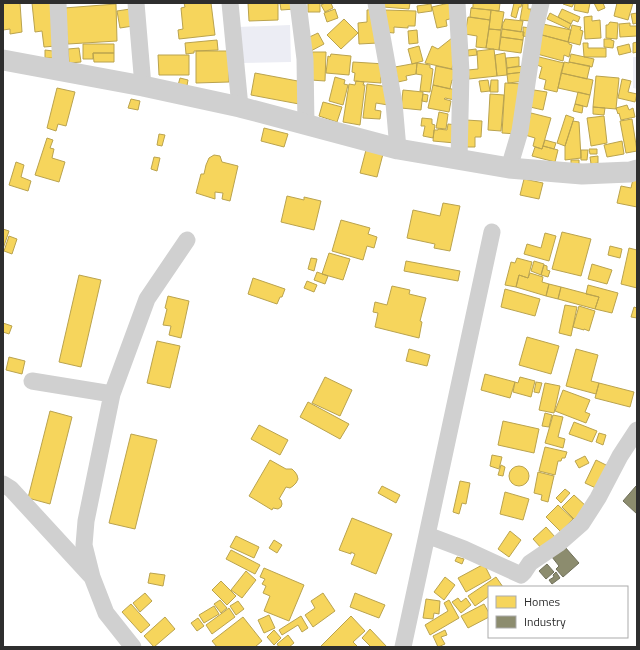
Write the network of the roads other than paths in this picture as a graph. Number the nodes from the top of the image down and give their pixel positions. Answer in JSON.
{"nodes":[{"id":1,"x":58,"y":3,"type":"edge"},
{"id":2,"x":136,"y":3,"type":"edge"},
{"id":3,"x":230,"y":3,"type":"edge"},
{"id":4,"x":298,"y":3,"type":"edge"},
{"id":5,"x":376,"y":3,"type":"edge"},
{"id":6,"x":457,"y":3,"type":"edge"},
{"id":7,"x":541,"y":3,"type":"edge"},
{"id":8,"x":3,"y":60,"type":"edge"},
{"id":9,"x":61,"y":70,"type":"junction"},
{"id":10,"x":143,"y":86,"type":"junction"},
{"id":11,"x":240,"y":107,"type":"junction"},
{"id":12,"x":306,"y":125,"type":"junction"},
{"id":13,"x":398,"y":149,"type":"junction"},
{"id":14,"x":460,"y":160,"type":"junction"},
{"id":15,"x":508,"y":168,"type":"junction"},
{"id":16,"x":637,"y":170,"type":"edge"},
{"id":17,"x":492,"y":232,"type":"dead end"},
{"id":18,"x":187,"y":240,"type":"dead end"},
{"id":19,"x":32,"y":381,"type":"dead end"},
{"id":20,"x":112,"y":394,"type":"junction"},
{"id":21,"x":637,"y":430,"type":"edge"},
{"id":22,"x":3,"y":484,"type":"edge"},
{"id":23,"x":427,"y":535,"type":"junction"},
{"id":24,"x":92,"y":577,"type":"junction"},
{"id":25,"x":132,"y":647,"type":"edge"},
{"id":26,"x":403,"y":647,"type":"edge"}],
"edges":[{"from":1,"to":9,"type":"street"},
{"from":2,"to":10,"type":"street"},
{"from":3,"to":11,"type":"street"},
{"from":4,"to":12,"type":"street"},
{"from":5,"to":13,"type":"street"},
{"from":6,"to":14,"type":"street"},
{"from":7,"to":15,"type":"street"},
{"from":8,"to":9,"type":"street"},
{"from":9,"to":10,"type":"street"},
{"from":10,"to":11,"type":"street"},
{"from":11,"to":12,"type":"street"},
{"from":12,"to":13,"type":"street"},
{"from":13,"to":14,"type":"street"},
{"from":14,"to":15,"type":"street"},
{"from":15,"to":16,"type":"street"},
{"from":17,"to":23,"type":"street"},
{"from":18,"to":20,"type":"street"},
{"from":19,"to":20,"type":"street"},
{"from":20,"to":24,"type":"street"},
{"from":21,"to":23,"type":"street"},
{"from":22,"to":24,"type":"street"},
{"from":23,"to":26,"type":"street"},
{"from":24,"to":25,"type":"street"}]}
